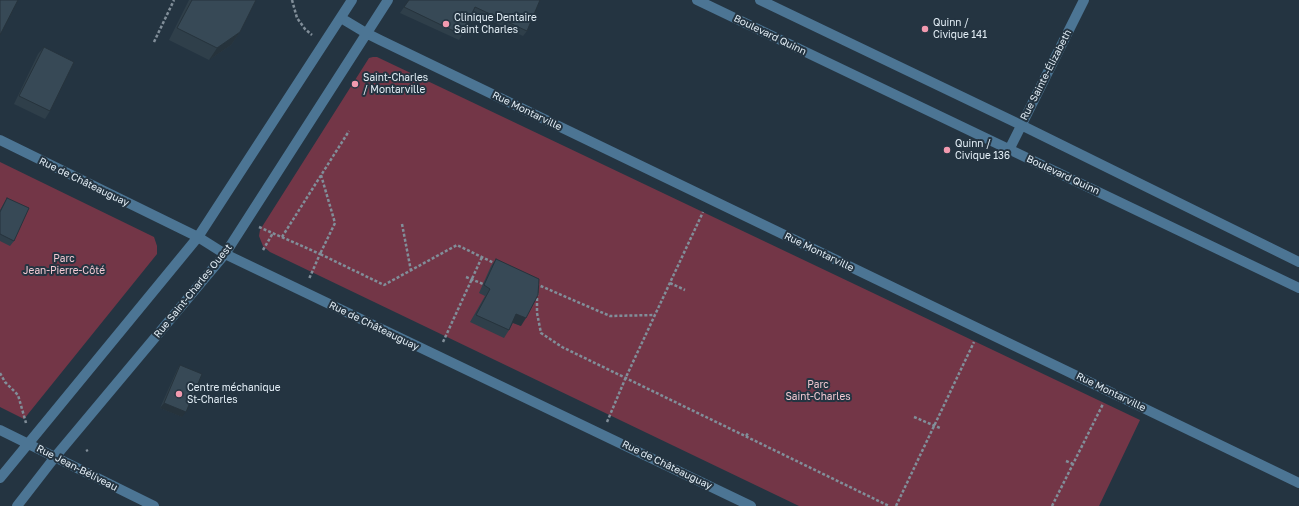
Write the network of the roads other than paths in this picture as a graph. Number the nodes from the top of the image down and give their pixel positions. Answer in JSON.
{"nodes":[{"id":1,"x":352,"y":0,"type":"edge"},
{"id":2,"x":388,"y":0,"type":"edge"},
{"id":3,"x":697,"y":0,"type":"edge"},
{"id":4,"x":760,"y":0,"type":"edge"},
{"id":5,"x":1084,"y":0,"type":"edge"},
{"id":6,"x":341,"y":18,"type":"junction"},
{"id":7,"x":366,"y":34,"type":"junction"},
{"id":8,"x":1021,"y":125,"type":"junction"},
{"id":9,"x":0,"y":140,"type":"edge"},
{"id":10,"x":1009,"y":150,"type":"junction"},
{"id":11,"x":198,"y":237,"type":"junction"},
{"id":12,"x":225,"y":254,"type":"junction"},
{"id":13,"x":1299,"y":262,"type":"edge"},
{"id":14,"x":1299,"y":288,"type":"edge"},
{"id":15,"x":0,"y":430,"type":"edge"},
{"id":16,"x":28,"y":444,"type":"junction"},
{"id":17,"x":55,"y":457,"type":"junction"},
{"id":18,"x":0,"y":478,"type":"edge"},
{"id":19,"x":1299,"y":483,"type":"edge"},
{"id":20,"x":17,"y":506,"type":"edge"},
{"id":21,"x":154,"y":506,"type":"edge"},
{"id":22,"x":751,"y":506,"type":"edge"}],
"edges":[{"from":1,"to":6,"type":"street"},
{"from":2,"to":7,"type":"street","name":"Rue Saint-Charles Ouest"},
{"from":3,"to":10,"type":"street","name":"Boulevard Quinn"},
{"from":4,"to":8,"type":"street"},
{"from":5,"to":8,"type":"street","name":"Rue Sainte-Élizabeth"},
{"from":6,"to":7,"type":"street","name":"Rue Montarville"},
{"from":6,"to":11,"type":"street"},
{"from":7,"to":12,"type":"street","name":"Rue Saint-Charles Ouest"},
{"from":7,"to":19,"type":"street","name":"Rue Montarville"},
{"from":8,"to":10,"type":"street","name":"Rue Sainte-Élizabeth"},
{"from":8,"to":13,"type":"street"},
{"from":9,"to":11,"type":"street","name":"Rue de Châteauguay"},
{"from":10,"to":14,"type":"street","name":"Boulevard Quinn"},
{"from":11,"to":12,"type":"street","name":"Rue de Châteauguay"},
{"from":11,"to":16,"type":"street"},
{"from":12,"to":17,"type":"street","name":"Rue Saint-Charles Ouest"},
{"from":12,"to":22,"type":"street","name":"Rue de Châteauguay"},
{"from":15,"to":16,"type":"street","name":"Rue Jean-Béliveau"},
{"from":16,"to":17,"type":"street","name":"Rue Jean-Béliveau"},
{"from":16,"to":18,"type":"street"},
{"from":17,"to":20,"type":"street","name":"Rue Saint-Charles Ouest"},
{"from":17,"to":21,"type":"street","name":"Rue Jean-Béliveau"}]}
